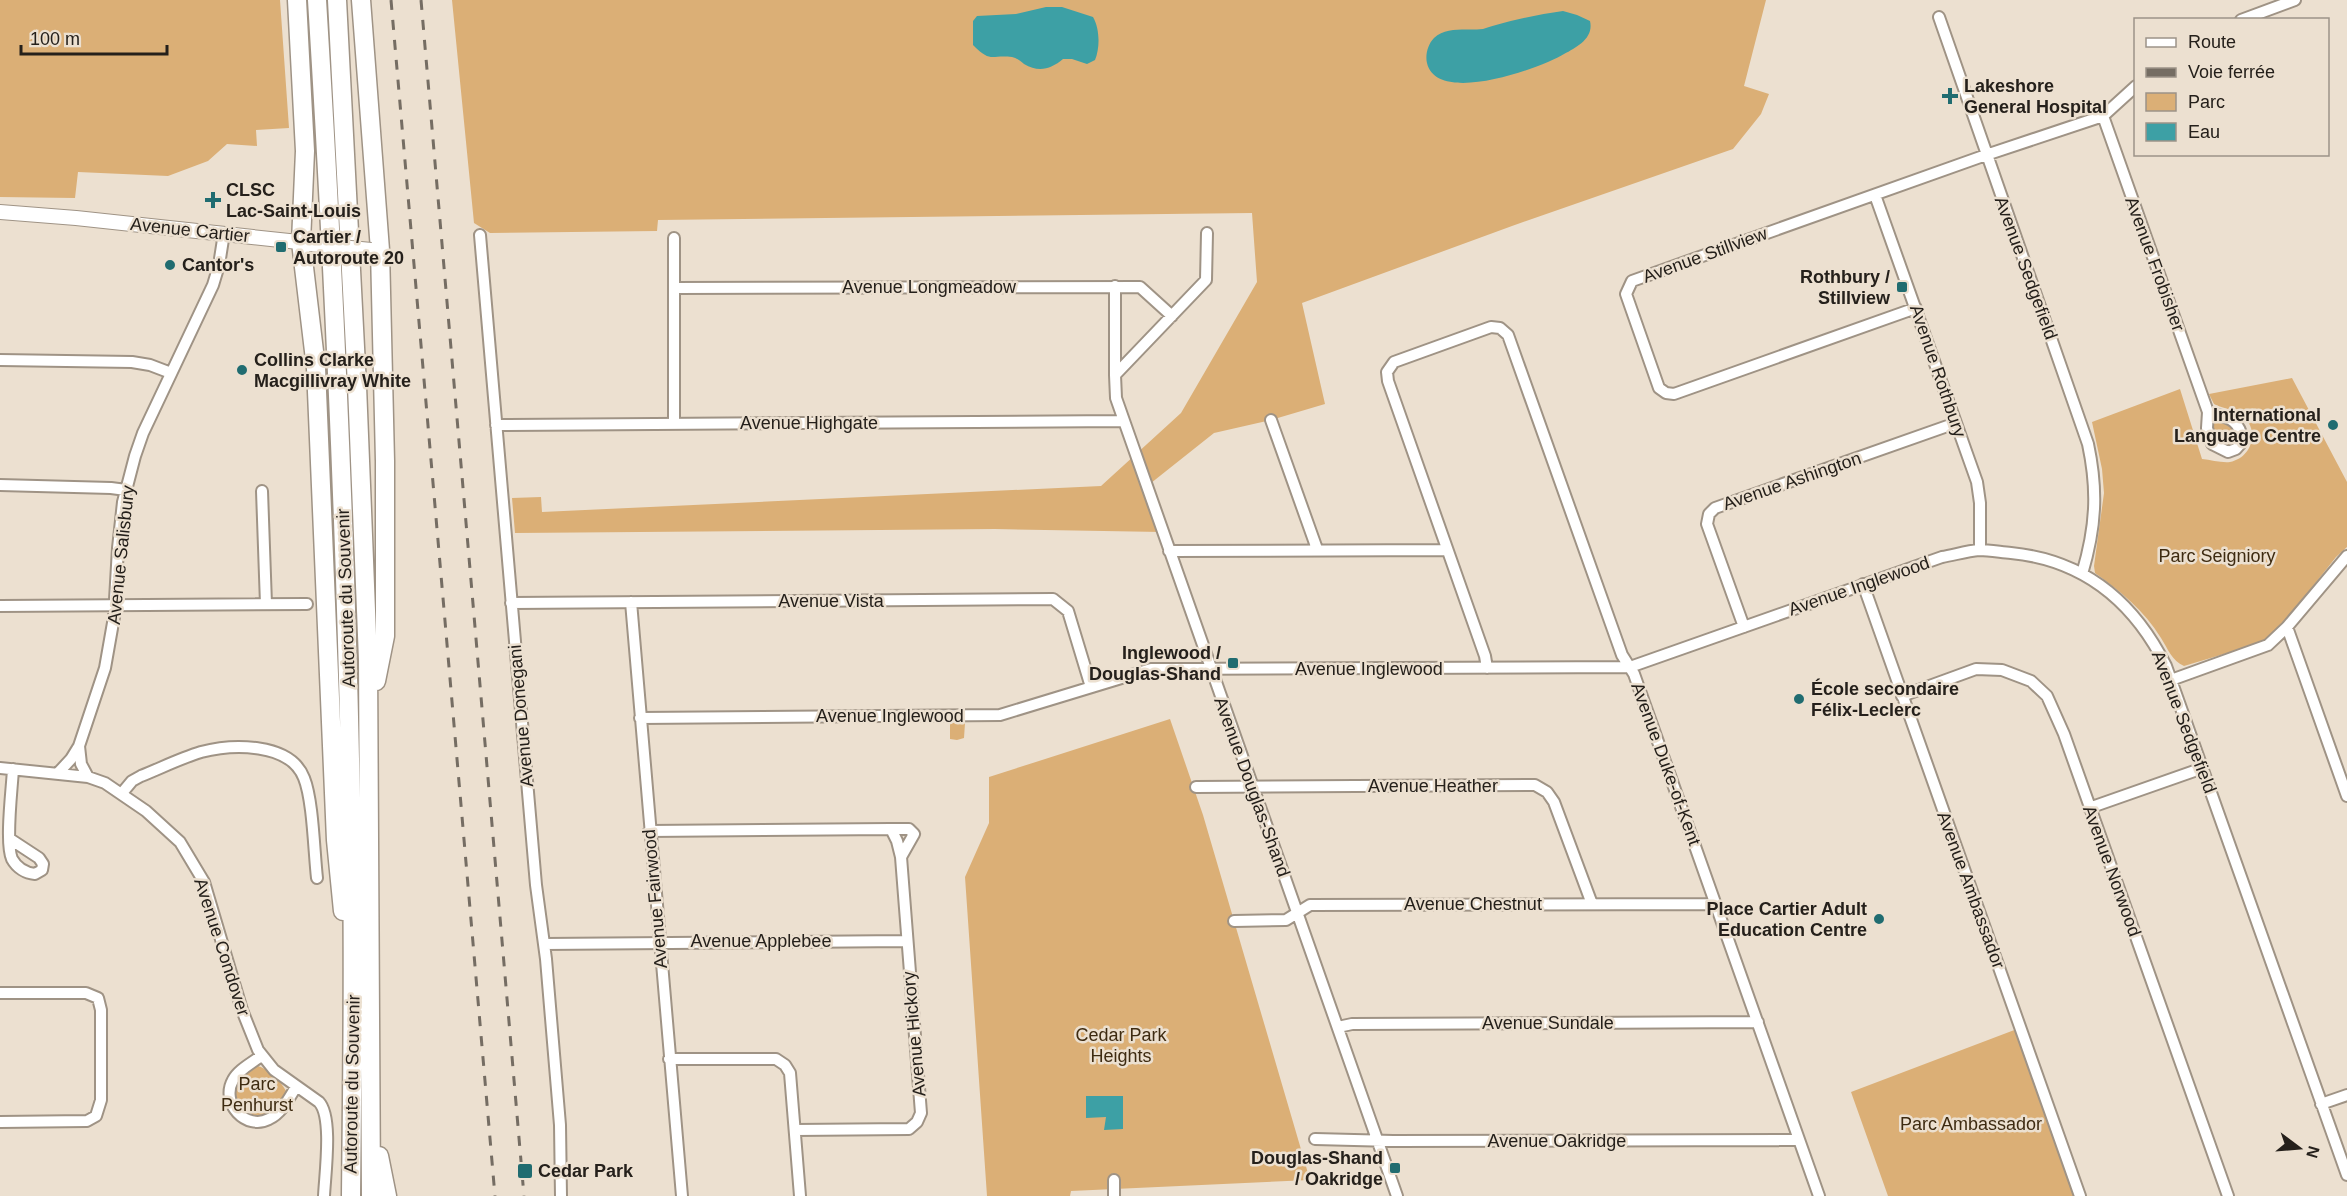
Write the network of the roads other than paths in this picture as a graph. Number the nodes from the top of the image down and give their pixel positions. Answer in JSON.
{"nodes":[{"id":1,"x":297,"y":0,"type":"edge"},
{"id":2,"x":317,"y":0,"type":"edge"},
{"id":3,"x":337,"y":0,"type":"edge"},
{"id":4,"x":361,"y":0,"type":"edge"},
{"id":5,"x":2294,"y":0,"type":"edge"},
{"id":6,"x":1939,"y":17,"type":"dead end"},
{"id":7,"x":2246,"y":18,"type":"edge"},
{"id":8,"x":2134,"y":88,"type":"edge"},
{"id":9,"x":2103,"y":116,"type":"junction"},
{"id":10,"x":1986,"y":155,"type":"junction"},
{"id":11,"x":1875,"y":195,"type":"junction"},
{"id":12,"x":0,"y":212,"type":"edge"},
{"id":13,"x":224,"y":233,"type":"junction"},
{"id":14,"x":1207,"y":233,"type":"dead end"},
{"id":15,"x":480,"y":235,"type":"dead end"},
{"id":16,"x":674,"y":238,"type":"dead end"},
{"id":17,"x":305,"y":243,"type":"junction"},
{"id":18,"x":375,"y":250,"type":"junction"},
{"id":19,"x":1115,"y":286,"type":"junction"},
{"id":20,"x":675,"y":288,"type":"junction"},
{"id":21,"x":1916,"y":309,"type":"junction"},
{"id":22,"x":1172,"y":316,"type":"junction"},
{"id":23,"x":0,"y":360,"type":"edge"},
{"id":24,"x":171,"y":373,"type":"junction"},
{"id":25,"x":1115,"y":375,"type":"junction"},
{"id":26,"x":2208,"y":412,"type":"dead end"},
{"id":27,"x":1271,"y":420,"type":"dead end"},
{"id":28,"x":1123,"y":422,"type":"junction"},
{"id":29,"x":1956,"y":423,"type":"junction"},
{"id":30,"x":674,"y":424,"type":"junction"},
{"id":31,"x":496,"y":425,"type":"junction"},
{"id":32,"x":0,"y":484,"type":"edge"},
{"id":33,"x":126,"y":490,"type":"junction"},
{"id":34,"x":262,"y":491,"type":"dead end"},
{"id":35,"x":1317,"y":549,"type":"junction"},
{"id":36,"x":1447,"y":550,"type":"junction"},
{"id":37,"x":1980,"y":550,"type":"junction"},
{"id":38,"x":1169,"y":551,"type":"junction"},
{"id":39,"x":2347,"y":556,"type":"edge"},
{"id":40,"x":2082,"y":574,"type":"junction"},
{"id":41,"x":1863,"y":584,"type":"junction"},
{"id":42,"x":631,"y":602,"type":"junction"},
{"id":43,"x":511,"y":603,"type":"junction"},
{"id":44,"x":266,"y":604,"type":"junction"},
{"id":45,"x":308,"y":604,"type":"dead end"},
{"id":46,"x":115,"y":605,"type":"junction"},
{"id":47,"x":0,"y":606,"type":"edge"},
{"id":48,"x":1744,"y":627,"type":"junction"},
{"id":49,"x":2287,"y":627,"type":"junction"},
{"id":50,"x":1630,"y":667,"type":"junction"},
{"id":51,"x":1487,"y":668,"type":"junction"},
{"id":52,"x":1210,"y":670,"type":"junction"},
{"id":53,"x":2171,"y":680,"type":"junction"},
{"id":54,"x":1091,"y":687,"type":"junction"},
{"id":55,"x":1902,"y":696,"type":"junction"},
{"id":56,"x":369,"y":713,"type":"junction"},
{"id":57,"x":640,"y":718,"type":"junction"},
{"id":58,"x":79,"y":746,"type":"junction"},
{"id":59,"x":0,"y":768,"type":"edge"},
{"id":60,"x":2203,"y":768,"type":"junction"},
{"id":61,"x":13,"y":769,"type":"junction"},
{"id":62,"x":58,"y":773,"type":"junction"},
{"id":63,"x":88,"y":777,"type":"junction"},
{"id":64,"x":1196,"y":787,"type":"dead end"},
{"id":65,"x":1254,"y":787,"type":"junction"},
{"id":66,"x":122,"y":793,"type":"junction"},
{"id":67,"x":2347,"y":796,"type":"edge"},
{"id":68,"x":2090,"y":808,"type":"junction"},
{"id":69,"x":891,"y":829,"type":"junction"},
{"id":70,"x":650,"y":831,"type":"junction"},
{"id":71,"x":10,"y":839,"type":"dead end"},
{"id":72,"x":901,"y":857,"type":"junction"},
{"id":73,"x":317,"y":878,"type":"dead end"},
{"id":74,"x":1592,"y":904,"type":"junction"},
{"id":75,"x":1716,"y":904,"type":"junction"},
{"id":76,"x":1297,"y":912,"type":"junction"},
{"id":77,"x":1234,"y":921,"type":"dead end"},
{"id":78,"x":906,"y":940,"type":"junction"},
{"id":79,"x":659,"y":942,"type":"junction"},
{"id":80,"x":544,"y":944,"type":"junction"},
{"id":81,"x":0,"y":993,"type":"edge"},
{"id":82,"x":353,"y":997,"type":"junction"},
{"id":83,"x":1758,"y":1022,"type":"junction"},
{"id":84,"x":1338,"y":1027,"type":"junction"},
{"id":85,"x":261,"y":1056,"type":"junction"},
{"id":86,"x":669,"y":1059,"type":"junction"},
{"id":87,"x":296,"y":1087,"type":"junction"},
{"id":88,"x":2347,"y":1095,"type":"edge"},
{"id":89,"x":2321,"y":1104,"type":"junction"},
{"id":90,"x":372,"y":1119,"type":"junction"},
{"id":91,"x":0,"y":1122,"type":"edge"},
{"id":92,"x":795,"y":1130,"type":"junction"},
{"id":93,"x":1315,"y":1139,"type":"dead end"},
{"id":94,"x":1799,"y":1140,"type":"junction"},
{"id":95,"x":1378,"y":1141,"type":"junction"},
{"id":96,"x":2347,"y":1174,"type":"edge"},
{"id":97,"x":1114,"y":1180,"type":"dead end"},
{"id":98,"x":324,"y":1196,"type":"edge"},
{"id":99,"x":351,"y":1196,"type":"edge"},
{"id":100,"x":371,"y":1196,"type":"edge"},
{"id":101,"x":387,"y":1196,"type":"edge"},
{"id":102,"x":561,"y":1196,"type":"edge"},
{"id":103,"x":682,"y":1196,"type":"edge"},
{"id":104,"x":800,"y":1196,"type":"edge"},
{"id":105,"x":1114,"y":1196,"type":"edge"},
{"id":106,"x":1397,"y":1196,"type":"edge"},
{"id":107,"x":1819,"y":1196,"type":"edge"},
{"id":108,"x":2080,"y":1196,"type":"edge"},
{"id":109,"x":2228,"y":1196,"type":"edge"}],
"edges":[{"from":1,"to":17,"type":"highway"},
{"from":2,"to":82,"type":"highway","name":"Autoroute du Souvenir"},
{"from":3,"to":56,"type":"highway","name":"Autoroute du Souvenir"},
{"from":4,"to":18,"type":"highway"},
{"from":5,"to":7,"type":"street"},
{"from":6,"to":10,"type":"street","name":"Avenue Sedgefield"},
{"from":8,"to":9,"type":"street","name":"Avenue Stillview"},
{"from":9,"to":10,"type":"street","name":"Avenue Stillview"},
{"from":9,"to":26,"type":"street","name":"Avenue Frobisher"},
{"from":10,"to":11,"type":"street","name":"Avenue Stillview"},
{"from":10,"to":40,"type":"street","name":"Avenue Sedgefield"},
{"from":11,"to":21,"type":"street","name":"Avenue Rothbury"},
{"from":11,"to":21,"type":"street","name":"Avenue Stillview"},
{"from":12,"to":13,"type":"street","name":"Avenue Cartier"},
{"from":13,"to":17,"type":"street","name":"Avenue Cartier"},
{"from":13,"to":24,"type":"street","name":"Avenue Salisbury"},
{"from":14,"to":22,"type":"street"},
{"from":15,"to":31,"type":"street","name":"Avenue Donegani"},
{"from":16,"to":20,"type":"street"},
{"from":17,"to":18,"type":"street","name":"Avenue Cartier","bridge":true},
{"from":17,"to":82,"type":"highway"},
{"from":18,"to":56,"type":"highway"},
{"from":19,"to":20,"type":"street","name":"Avenue Longmeadow"},
{"from":19,"to":22,"type":"street","name":"Avenue Longmeadow"},
{"from":19,"to":25,"type":"street","name":"Avenue Douglas-Shand"},
{"from":20,"to":30,"type":"street"},
{"from":21,"to":29,"type":"street","name":"Avenue Rothbury"},
{"from":22,"to":25,"type":"street"},
{"from":23,"to":24,"type":"street"},
{"from":24,"to":33,"type":"street","name":"Avenue Salisbury"},
{"from":25,"to":28,"type":"street","name":"Avenue Douglas-Shand"},
{"from":27,"to":35,"type":"street"},
{"from":28,"to":30,"type":"street","name":"Avenue Highgate"},
{"from":28,"to":38,"type":"street","name":"Avenue Douglas-Shand"},
{"from":29,"to":37,"type":"street","name":"Avenue Rothbury"},
{"from":29,"to":48,"type":"street","name":"Avenue Ashington"},
{"from":30,"to":31,"type":"street","name":"Avenue Highgate"},
{"from":31,"to":43,"type":"street","name":"Avenue Donegani"},
{"from":32,"to":33,"type":"street"},
{"from":33,"to":46,"type":"street","name":"Avenue Salisbury"},
{"from":34,"to":44,"type":"street"},
{"from":35,"to":36,"type":"street"},
{"from":35,"to":38,"type":"street"},
{"from":36,"to":50,"type":"street","name":"Avenue Duke-of-Kent"},
{"from":36,"to":51,"type":"street"},
{"from":37,"to":40,"type":"street","name":"Avenue Inglewood"},
{"from":37,"to":41,"type":"street","name":"Avenue Inglewood"},
{"from":38,"to":52,"type":"street","name":"Avenue Douglas-Shand"},
{"from":39,"to":49,"type":"street"},
{"from":40,"to":53,"type":"street","name":"Avenue Sedgefield"},
{"from":41,"to":48,"type":"street","name":"Avenue Inglewood"},
{"from":41,"to":55,"type":"street","name":"Avenue Ambassador"},
{"from":42,"to":43,"type":"street","name":"Avenue Vista"},
{"from":42,"to":54,"type":"street","name":"Avenue Vista"},
{"from":42,"to":57,"type":"street","name":"Avenue Fairwood"},
{"from":43,"to":80,"type":"street","name":"Avenue Donegani"},
{"from":44,"to":45,"type":"street"},
{"from":44,"to":46,"type":"street"},
{"from":46,"to":47,"type":"street"},
{"from":46,"to":58,"type":"street","name":"Avenue Salisbury"},
{"from":48,"to":50,"type":"street","name":"Avenue Inglewood"},
{"from":49,"to":53,"type":"street"},
{"from":49,"to":67,"type":"street"},
{"from":50,"to":51,"type":"street","name":"Avenue Inglewood"},
{"from":50,"to":75,"type":"street","name":"Avenue Duke-of-Kent"},
{"from":51,"to":52,"type":"street","name":"Avenue Inglewood"},
{"from":52,"to":54,"type":"street","name":"Avenue Inglewood"},
{"from":52,"to":65,"type":"street","name":"Avenue Douglas-Shand"},
{"from":53,"to":60,"type":"street","name":"Avenue Sedgefield"},
{"from":54,"to":57,"type":"street","name":"Avenue Inglewood"},
{"from":55,"to":68,"type":"street","name":"Avenue Norwood"},
{"from":55,"to":108,"type":"street","name":"Avenue Ambassador"},
{"from":56,"to":90,"type":"highway","name":"Autoroute du Souvenir"},
{"from":57,"to":70,"type":"street","name":"Avenue Fairwood"},
{"from":58,"to":62,"type":"street","name":"Avenue Salisbury"},
{"from":58,"to":63,"type":"street"},
{"from":59,"to":61,"type":"street","name":"Avenue Condover"},
{"from":60,"to":68,"type":"street"},
{"from":60,"to":89,"type":"street","name":"Avenue Sedgefield"},
{"from":61,"to":62,"type":"street","name":"Avenue Condover"},
{"from":61,"to":71,"type":"street"},
{"from":62,"to":63,"type":"street","name":"Avenue Condover"},
{"from":63,"to":66,"type":"street","name":"Avenue Condover"},
{"from":64,"to":65,"type":"street","name":"Avenue Heather"},
{"from":65,"to":74,"type":"street","name":"Avenue Heather"},
{"from":65,"to":76,"type":"street","name":"Avenue Douglas-Shand"},
{"from":66,"to":73,"type":"street"},
{"from":66,"to":85,"type":"street","name":"Avenue Condover"},
{"from":68,"to":109,"type":"street","name":"Avenue Norwood"},
{"from":69,"to":70,"type":"street","name":"Avenue Hickory"},
{"from":69,"to":72,"type":"street","name":"Avenue Hickory"},
{"from":69,"to":72,"type":"street","name":"Avenue Hickory"},
{"from":70,"to":79,"type":"street","name":"Avenue Fairwood"},
{"from":72,"to":78,"type":"street","name":"Avenue Hickory"},
{"from":74,"to":75,"type":"street","name":"Avenue Chestnut"},
{"from":74,"to":76,"type":"street","name":"Avenue Chestnut"},
{"from":75,"to":83,"type":"street","name":"Avenue Duke-of-Kent"},
{"from":76,"to":77,"type":"street","name":"Avenue Chestnut"},
{"from":76,"to":84,"type":"street","name":"Avenue Douglas-Shand"},
{"from":78,"to":79,"type":"street","name":"Avenue Applebee"},
{"from":78,"to":92,"type":"street","name":"Avenue Hickory"},
{"from":79,"to":80,"type":"street","name":"Avenue Applebee"},
{"from":79,"to":86,"type":"street","name":"Avenue Fairwood"},
{"from":80,"to":102,"type":"street","name":"Avenue Donegani"},
{"from":81,"to":91,"type":"street"},
{"from":82,"to":99,"type":"highway","name":"Autoroute du Souvenir"},
{"from":83,"to":84,"type":"street","name":"Avenue Sundale"},
{"from":83,"to":94,"type":"street","name":"Avenue Duke-of-Kent"},
{"from":84,"to":95,"type":"street","name":"Avenue Douglas-Shand"},
{"from":85,"to":87,"type":"street","name":"Avenue Condover"},
{"from":85,"to":87,"type":"street"},
{"from":86,"to":92,"type":"street"},
{"from":86,"to":103,"type":"street","name":"Avenue Fairwood"},
{"from":87,"to":98,"type":"street","name":"Avenue Condover"},
{"from":88,"to":89,"type":"street"},
{"from":89,"to":96,"type":"street","name":"Avenue Sedgefield"},
{"from":90,"to":100,"type":"highway","name":"Autoroute du Souvenir"},
{"from":90,"to":101,"type":"highway"},
{"from":92,"to":104,"type":"street"},
{"from":93,"to":95,"type":"street","name":"Avenue Oakridge"},
{"from":94,"to":95,"type":"street","name":"Avenue Oakridge"},
{"from":94,"to":107,"type":"street","name":"Avenue Duke-of-Kent"},
{"from":95,"to":106,"type":"street","name":"Avenue Douglas-Shand"},
{"from":97,"to":105,"type":"street"}]}
